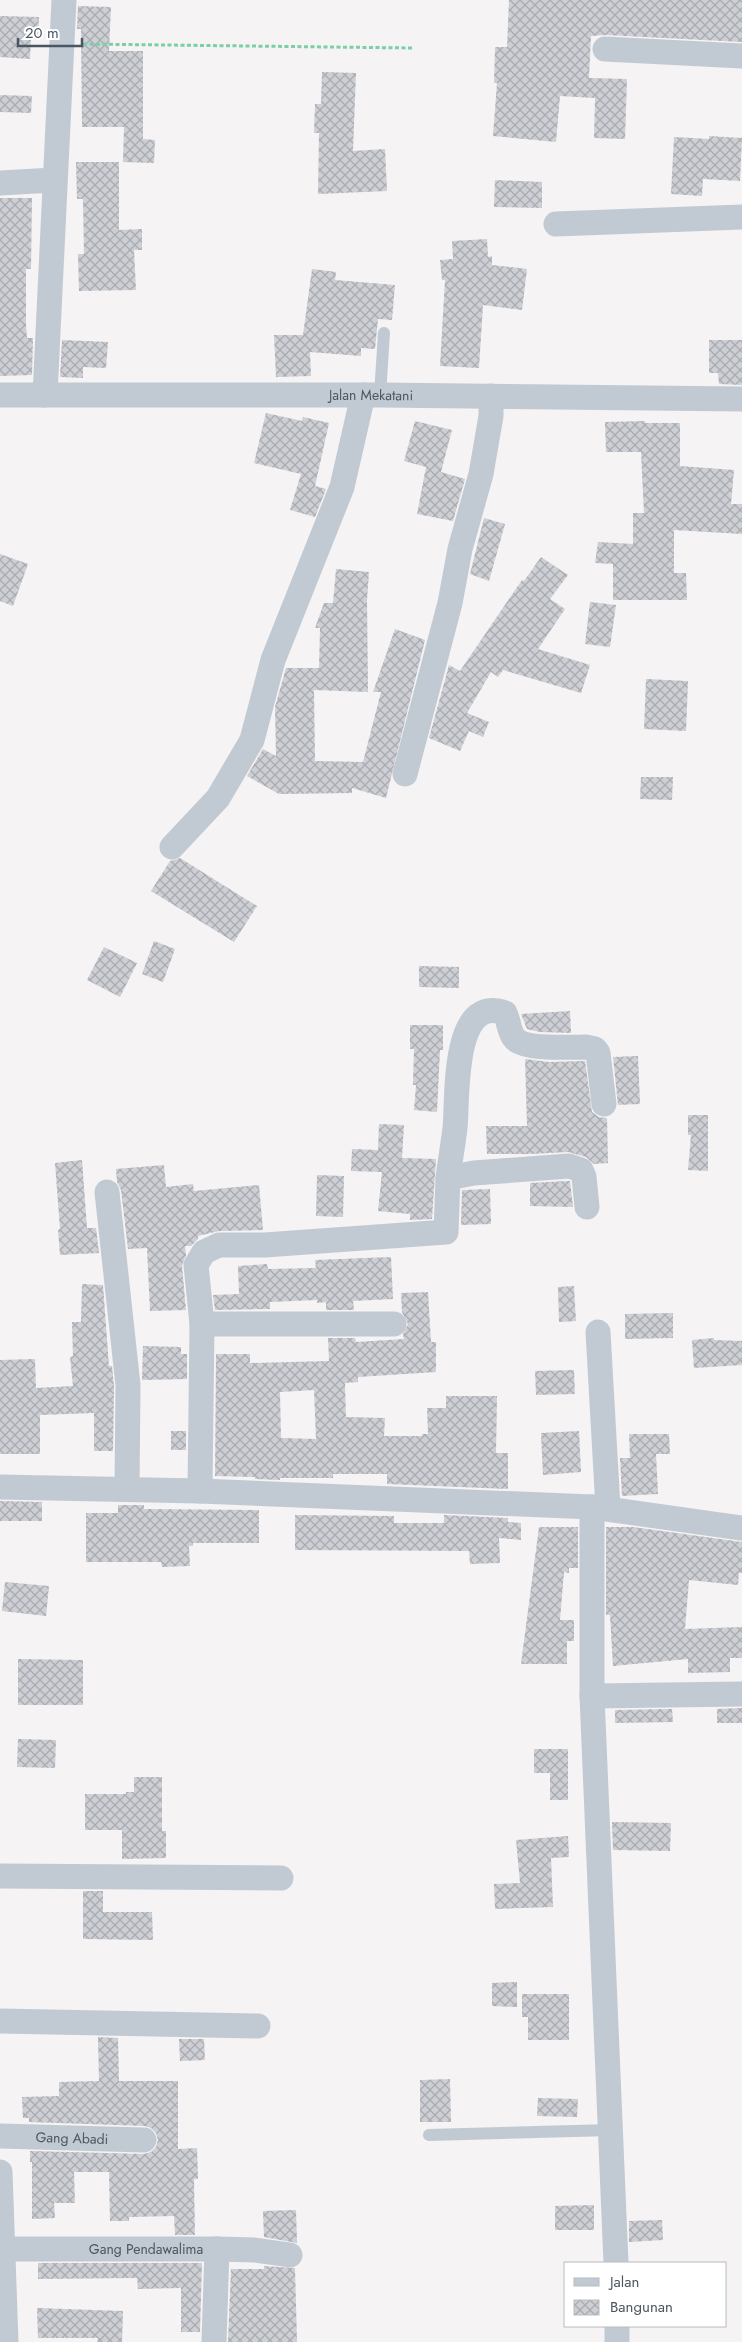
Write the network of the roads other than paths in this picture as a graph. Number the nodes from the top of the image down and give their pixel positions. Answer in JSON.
{"nodes":[{"id":1,"x":64,"y":0,"type":"edge"},
{"id":2,"x":605,"y":49,"type":"dead end"},
{"id":3,"x":742,"y":56,"type":"edge"},
{"id":4,"x":54,"y":180,"type":"junction"},
{"id":5,"x":0,"y":183,"type":"edge"},
{"id":6,"x":742,"y":217,"type":"edge"},
{"id":7,"x":556,"y":224,"type":"dead end"},
{"id":8,"x":384,"y":333,"type":"dead end"},
{"id":9,"x":0,"y":395,"type":"edge"},
{"id":10,"x":45,"y":395,"type":"junction"},
{"id":11,"x":372,"y":395,"type":"junction"},
{"id":12,"x":491,"y":396,"type":"junction"},
{"id":13,"x":742,"y":399,"type":"edge"},
{"id":14,"x":405,"y":774,"type":"dead end"},
{"id":15,"x":172,"y":847,"type":"dead end"},
{"id":16,"x":604,"y":1104,"type":"dead end"},
{"id":17,"x":448,"y":1178,"type":"junction"},
{"id":18,"x":108,"y":1192,"type":"dead end"},
{"id":19,"x":587,"y":1207,"type":"dead end"},
{"id":20,"x":202,"y":1324,"type":"junction"},
{"id":21,"x":394,"y":1324,"type":"dead end"},
{"id":22,"x":598,"y":1332,"type":"dead end"},
{"id":23,"x":0,"y":1487,"type":"edge"},
{"id":24,"x":126,"y":1488,"type":"junction"},
{"id":25,"x":200,"y":1491,"type":"junction"},
{"id":26,"x":600,"y":1508,"type":"junction"},
{"id":27,"x":742,"y":1528,"type":"edge"},
{"id":28,"x":742,"y":1694,"type":"edge"},
{"id":29,"x":592,"y":1696,"type":"junction"},
{"id":30,"x":0,"y":1876,"type":"edge"},
{"id":31,"x":281,"y":1878,"type":"dead end"},
{"id":32,"x":0,"y":2021,"type":"edge"},
{"id":33,"x":258,"y":2026,"type":"dead end"},
{"id":34,"x":612,"y":2130,"type":"junction"},
{"id":35,"x":429,"y":2135,"type":"dead end"},
{"id":36,"x":0,"y":2136,"type":"edge"},
{"id":37,"x":144,"y":2140,"type":"dead end"},
{"id":38,"x":0,"y":2172,"type":"edge"},
{"id":39,"x":2,"y":2249,"type":"junction"},
{"id":40,"x":217,"y":2249,"type":"junction"},
{"id":41,"x":290,"y":2255,"type":"dead end"},
{"id":42,"x":616,"y":2262,"type":"edge"},
{"id":43,"x":2,"y":2280,"type":"edge"},
{"id":44,"x":617,"y":2327,"type":"edge"},
{"id":45,"x":6,"y":2342,"type":"edge"},
{"id":46,"x":214,"y":2342,"type":"edge"},
{"id":47,"x":618,"y":2342,"type":"edge"}],
"edges":[{"from":1,"to":4,"type":"street"},
{"from":2,"to":3,"type":"street"},
{"from":4,"to":5,"type":"street"},
{"from":4,"to":10,"type":"street"},
{"from":6,"to":7,"type":"street"},
{"from":8,"to":11,"type":"lane"},
{"from":9,"to":10,"type":"street","name":"Jalan Mekatani"},
{"from":10,"to":11,"type":"street","name":"Jalan Mekatani"},
{"from":11,"to":12,"type":"street","name":"Jalan Mekatani"},
{"from":11,"to":15,"type":"street"},
{"from":12,"to":13,"type":"street","name":"Jalan Mekatani"},
{"from":12,"to":14,"type":"street"},
{"from":16,"to":17,"type":"street"},
{"from":17,"to":19,"type":"street"},
{"from":17,"to":20,"type":"street"},
{"from":18,"to":24,"type":"street"},
{"from":20,"to":21,"type":"street"},
{"from":20,"to":25,"type":"street"},
{"from":22,"to":26,"type":"street"},
{"from":23,"to":24,"type":"street"},
{"from":24,"to":25,"type":"street"},
{"from":25,"to":26,"type":"street"},
{"from":26,"to":27,"type":"street"},
{"from":26,"to":29,"type":"street"},
{"from":28,"to":29,"type":"street"},
{"from":29,"to":34,"type":"street"},
{"from":30,"to":31,"type":"street"},
{"from":32,"to":33,"type":"street"},
{"from":34,"to":35,"type":"lane"},
{"from":34,"to":42,"type":"street"},
{"from":36,"to":37,"type":"street","name":"Gang Abadi"},
{"from":38,"to":39,"type":"street"},
{"from":39,"to":40,"type":"street","name":"Gang Pendawalima"},
{"from":39,"to":43,"type":"street"},
{"from":40,"to":41,"type":"street","name":"Gang Pendawalima"},
{"from":40,"to":46,"type":"street"},
{"from":43,"to":45,"type":"street"},
{"from":44,"to":47,"type":"street"}]}
